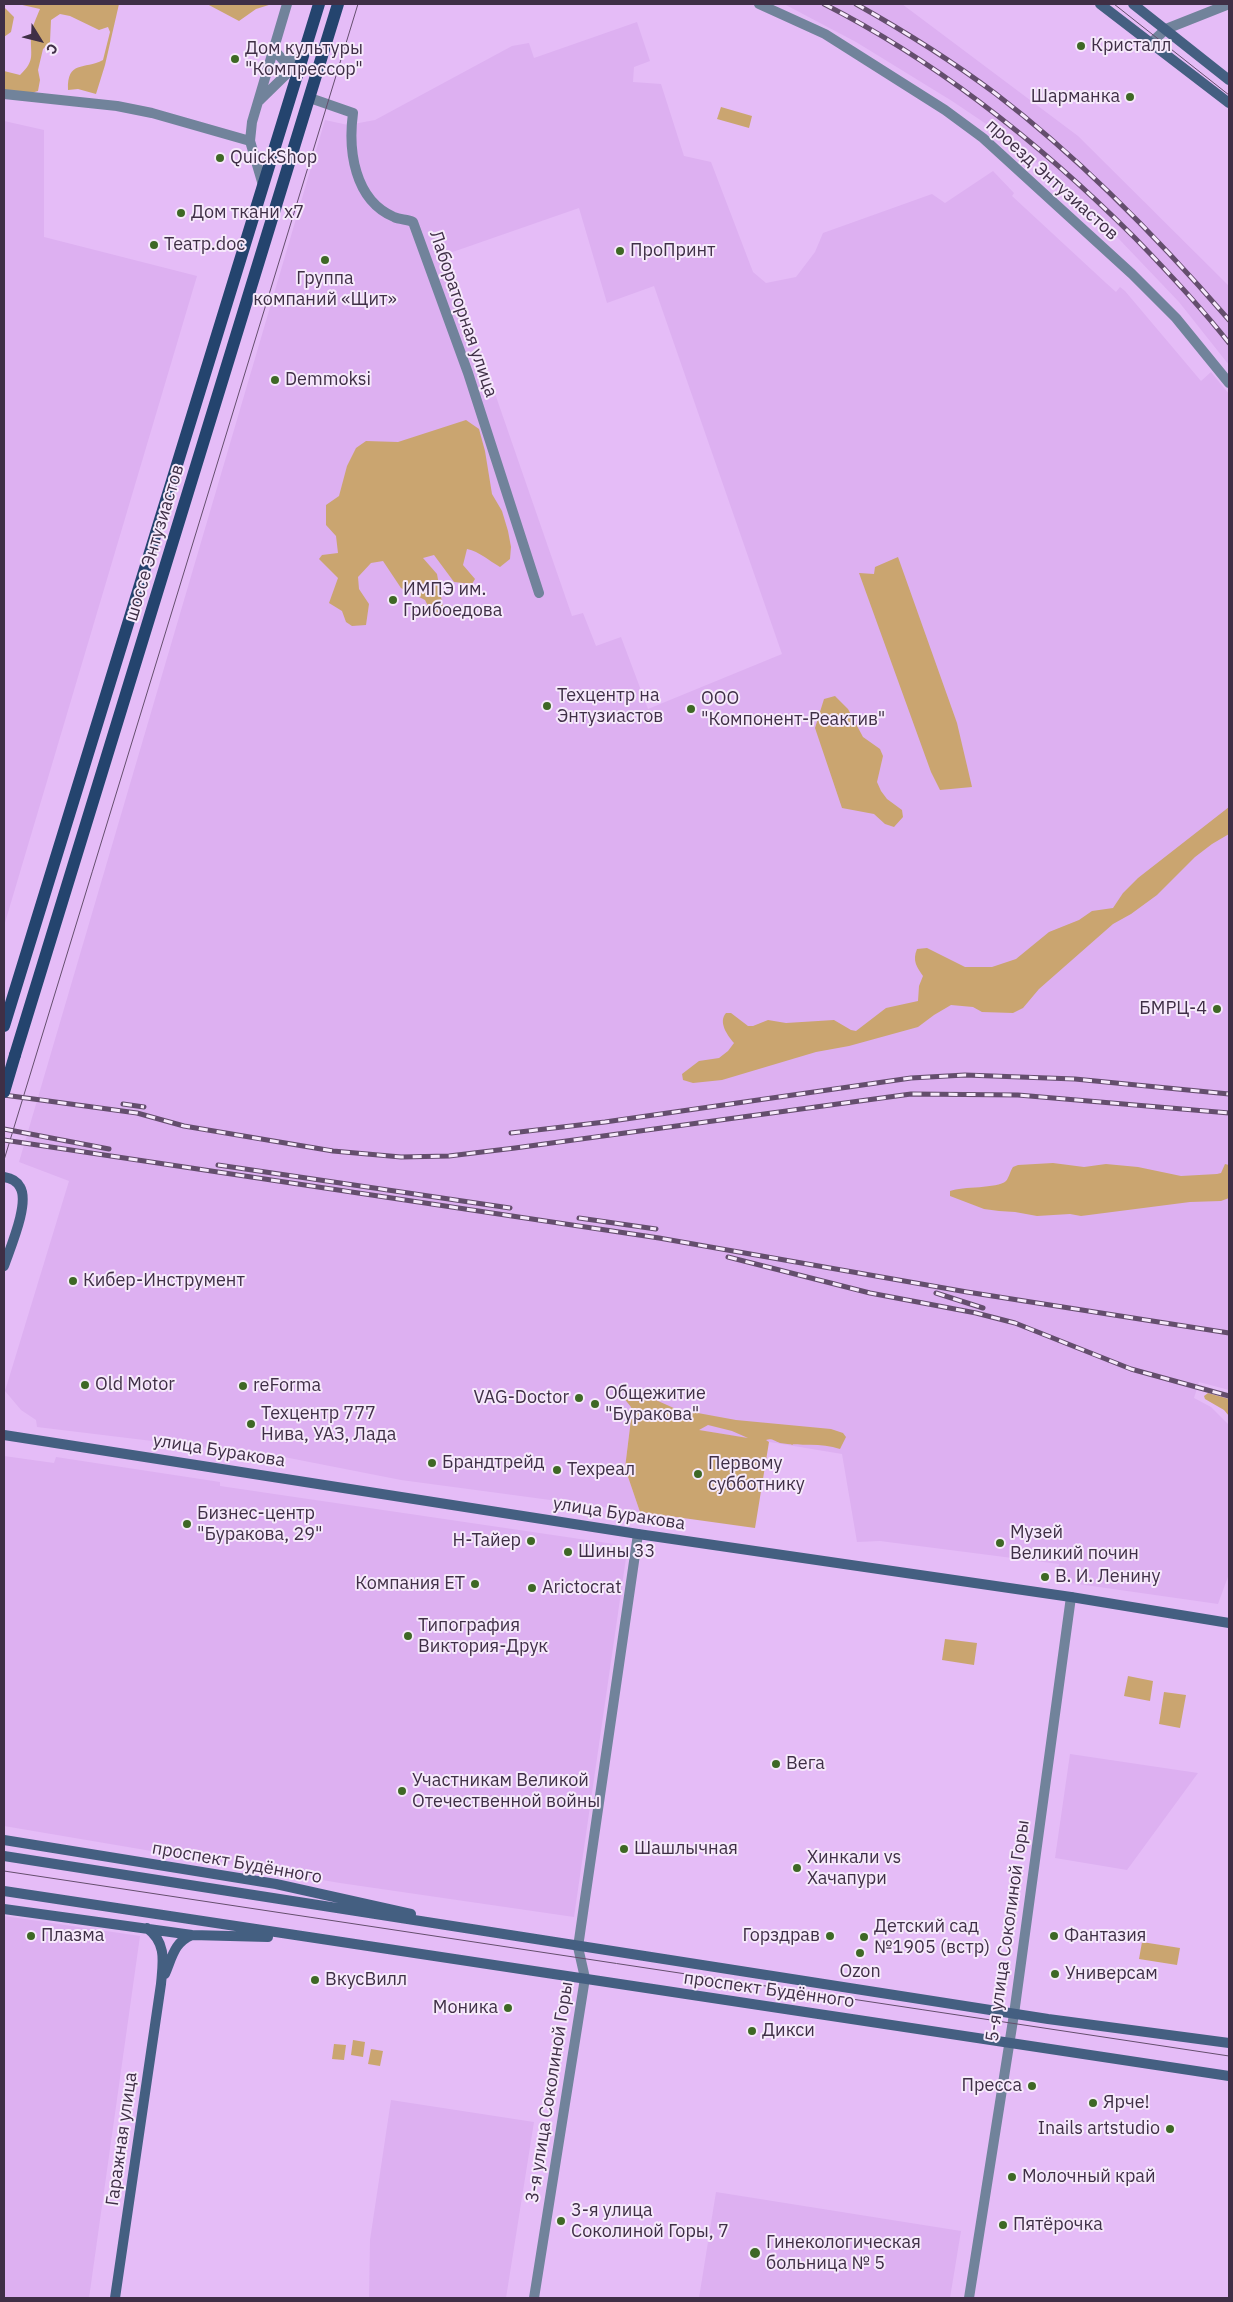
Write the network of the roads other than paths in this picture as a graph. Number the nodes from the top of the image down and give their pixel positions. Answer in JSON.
{"nodes":[{"id":1,"x":287,"y":4,"type":"edge"},
{"id":2,"x":320,"y":4,"type":"edge"},
{"id":3,"x":338,"y":4,"type":"edge"},
{"id":4,"x":759,"y":4,"type":"edge"},
{"id":5,"x":1100,"y":4,"type":"edge"},
{"id":6,"x":1133,"y":4,"type":"edge"},
{"id":7,"x":1229,"y":4,"type":"edge"},
{"id":8,"x":1166,"y":29,"type":"junction"},
{"id":9,"x":276,"y":42,"type":"junction"},
{"id":10,"x":1151,"y":43,"type":"junction"},
{"id":11,"x":305,"y":52,"type":"junction"},
{"id":12,"x":1229,"y":80,"type":"edge"},
{"id":13,"x":4,"y":94,"type":"edge"},
{"id":14,"x":310,"y":98,"type":"junction"},
{"id":15,"x":258,"y":103,"type":"junction"},
{"id":16,"x":1229,"y":103,"type":"edge"},
{"id":17,"x":250,"y":142,"type":"junction"},
{"id":18,"x":263,"y":185,"type":"junction"},
{"id":19,"x":1229,"y":384,"type":"edge"},
{"id":20,"x":539,"y":593,"type":"dead end"},
{"id":21,"x":4,"y":1026,"type":"edge"},
{"id":22,"x":4,"y":1092,"type":"edge"},
{"id":23,"x":4,"y":1176,"type":"edge"},
{"id":24,"x":4,"y":1266,"type":"edge"},
{"id":25,"x":4,"y":1435,"type":"edge"},
{"id":26,"x":638,"y":1534,"type":"junction"},
{"id":27,"x":1071,"y":1597,"type":"junction"},
{"id":28,"x":1229,"y":1623,"type":"edge"},
{"id":29,"x":4,"y":1840,"type":"edge"},
{"id":30,"x":4,"y":1856,"type":"edge"},
{"id":31,"x":4,"y":1891,"type":"edge"},
{"id":32,"x":4,"y":1909,"type":"edge"},
{"id":33,"x":221,"y":1924,"type":"junction"},
{"id":34,"x":463,"y":1927,"type":"junction"},
{"id":35,"x":147,"y":1928,"type":"junction"},
{"id":36,"x":192,"y":1935,"type":"junction"},
{"id":37,"x":220,"y":1937,"type":"junction"},
{"id":38,"x":303,"y":1937,"type":"junction"},
{"id":39,"x":578,"y":1947,"type":"junction"},
{"id":40,"x":585,"y":1978,"type":"junction"},
{"id":41,"x":161,"y":1984,"type":"junction"},
{"id":42,"x":1014,"y":2014,"type":"junction"},
{"id":43,"x":1009,"y":2042,"type":"junction"},
{"id":44,"x":1229,"y":2043,"type":"edge"},
{"id":45,"x":1229,"y":2076,"type":"edge"},
{"id":46,"x":115,"y":2298,"type":"edge"},
{"id":47,"x":534,"y":2298,"type":"edge"},
{"id":48,"x":969,"y":2298,"type":"edge"}],
"edges":[{"from":1,"to":9,"type":"street"},
{"from":2,"to":11,"type":"main road","name":"шоссе Энтузиастов"},
{"from":3,"to":14,"type":"main road","name":"шоссе Энтузиастов"},
{"from":4,"to":19,"type":"street","name":"проезд Энтузиастов"},
{"from":5,"to":10,"type":"main road"},
{"from":6,"to":8,"type":"main road"},
{"from":7,"to":8,"type":"street"},
{"from":8,"to":10,"type":"street"},
{"from":8,"to":12,"type":"main road"},
{"from":9,"to":11,"type":"street"},
{"from":9,"to":15,"type":"street"},
{"from":10,"to":16,"type":"main road"},
{"from":11,"to":15,"type":"street"},
{"from":11,"to":18,"type":"main road","name":"шоссе Энтузиастов"},
{"from":13,"to":17,"type":"street"},
{"from":14,"to":20,"type":"street","name":"Лабораторная улица"},
{"from":14,"to":22,"type":"main road","name":"шоссе Энтузиастов","bridge":true},
{"from":15,"to":17,"type":"street"},
{"from":17,"to":18,"type":"street"},
{"from":18,"to":21,"type":"main road","name":"шоссе Энтузиастов"},
{"from":23,"to":24,"type":"main road"},
{"from":25,"to":26,"type":"main road","name":"улица Буракова"},
{"from":26,"to":27,"type":"main road","name":"улица Буракова"},
{"from":26,"to":39,"type":"street","name":"3-я улица Соколиной Горы"},
{"from":27,"to":28,"type":"main road","name":"улица Буракова"},
{"from":27,"to":42,"type":"street","name":"5-я улица Соколиной Горы"},
{"from":29,"to":34,"type":"main road","name":"проспект Будённого"},
{"from":30,"to":34,"type":"main road","name":"проспект Будённого"},
{"from":31,"to":33,"type":"main road","name":"проспект Будённого"},
{"from":32,"to":35,"type":"main road","name":"проспект Будённого"},
{"from":33,"to":37,"type":"main road"},
{"from":33,"to":38,"type":"main road","name":"проспект Будённого"},
{"from":34,"to":39,"type":"main road","name":"проспект Будённого"},
{"from":35,"to":36,"type":"main road","name":"проспект Будённого"},
{"from":35,"to":41,"type":"main road","name":"Гаражная улица"},
{"from":36,"to":37,"type":"main road","name":"проспект Будённого"},
{"from":36,"to":41,"type":"main road","name":"Гаражная улица"},
{"from":37,"to":38,"type":"main road","name":"проспект Будённого"},
{"from":38,"to":40,"type":"main road","name":"проспект Будённого"},
{"from":39,"to":40,"type":"street","name":"3-я улица Соколиной Горы"},
{"from":39,"to":42,"type":"main road","name":"проспект Будённого"},
{"from":40,"to":43,"type":"main road","name":"проспект Будённого"},
{"from":40,"to":47,"type":"street","name":"3-я улица Соколиной Горы"},
{"from":41,"to":46,"type":"main road","name":"Гаражная улица"},
{"from":42,"to":43,"type":"street","name":"5-я улица Соколиной Горы"},
{"from":42,"to":44,"type":"main road","name":"проспект Будённого"},
{"from":43,"to":45,"type":"main road","name":"проспект Будённого"},
{"from":43,"to":48,"type":"street","name":"5-я улица Соколиной Горы"}]}
